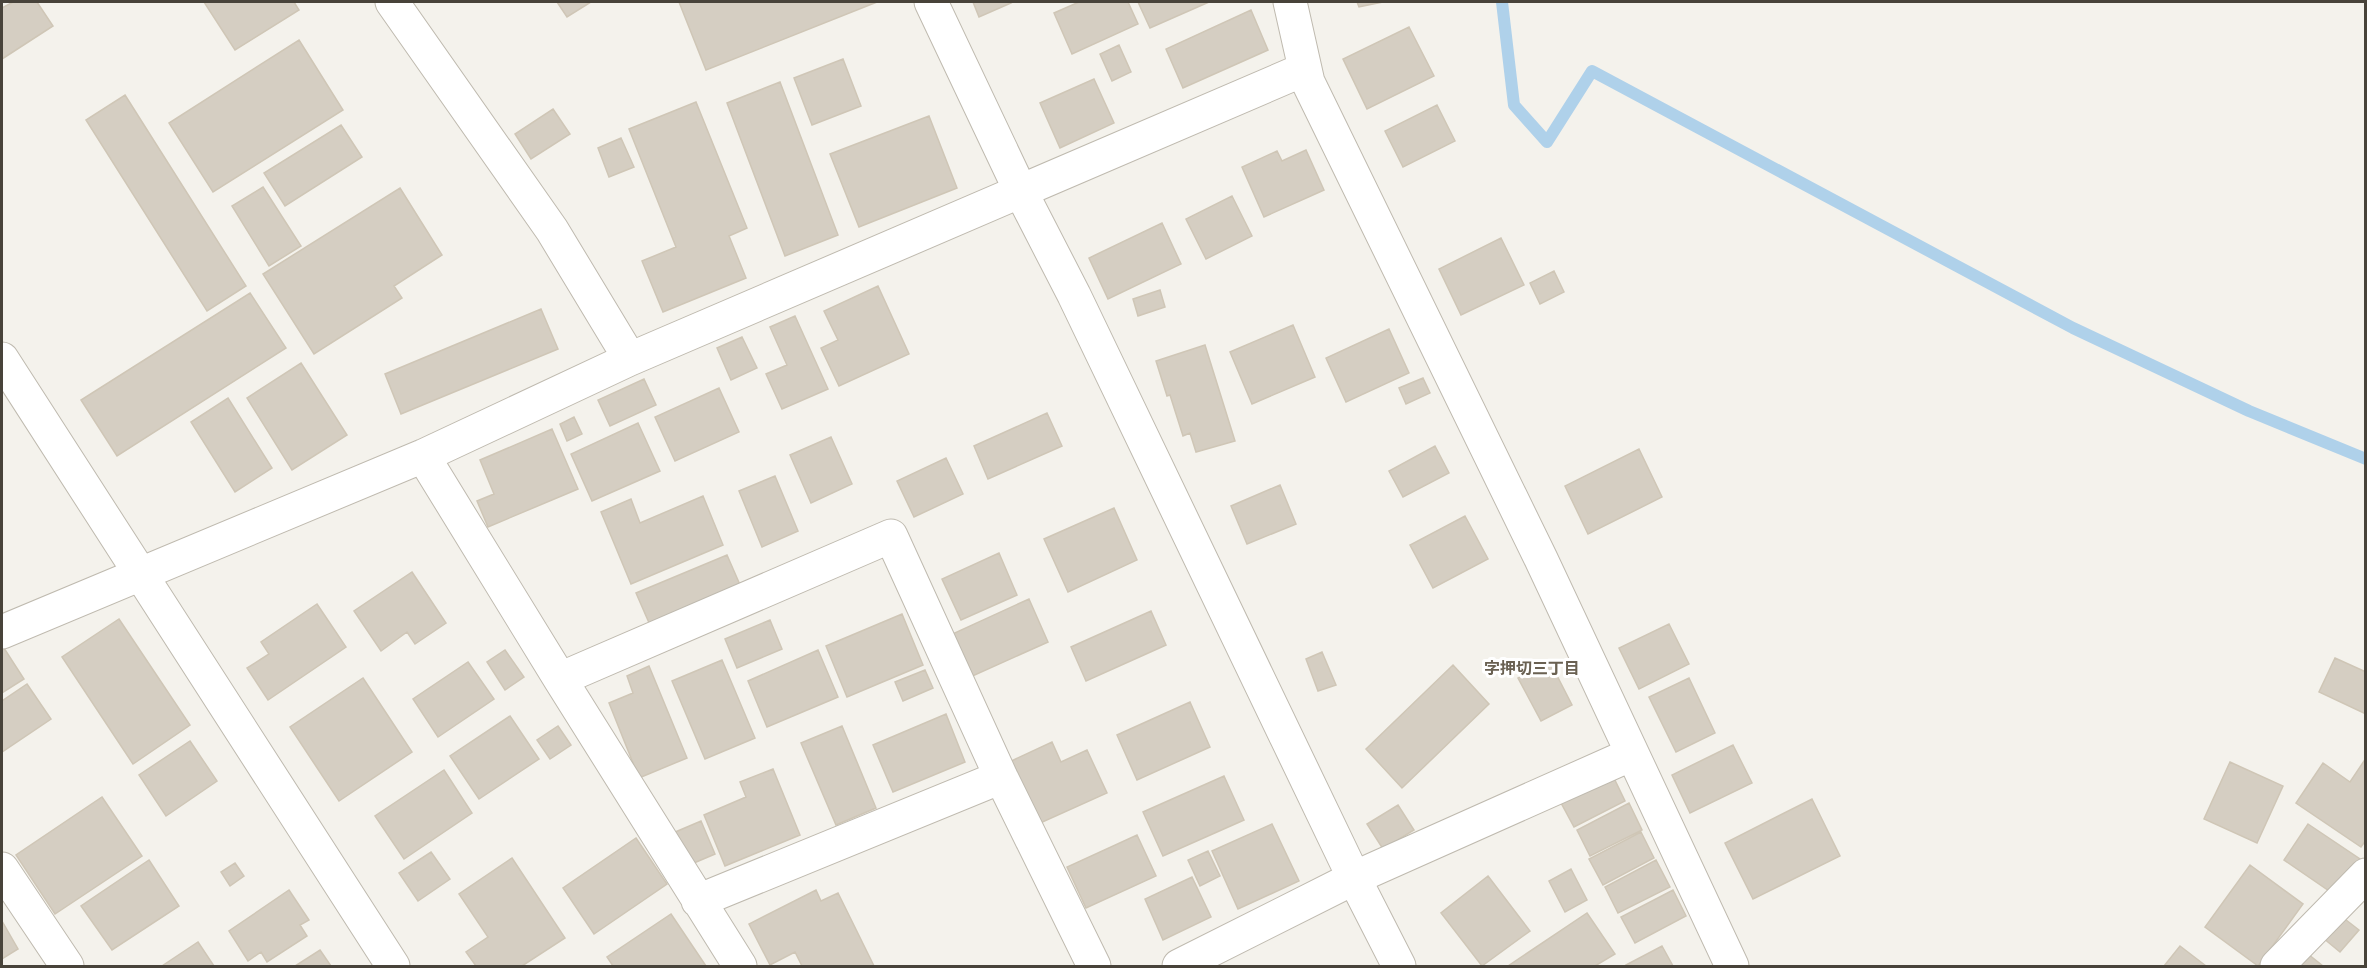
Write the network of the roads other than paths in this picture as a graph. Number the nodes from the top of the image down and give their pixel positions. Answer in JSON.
{"nodes":[{"id":1,"x":392,"y":2,"type":"edge"},
{"id":2,"x":931,"y":2,"type":"edge"},
{"id":3,"x":1290,"y":2,"type":"edge"},
{"id":4,"x":1305,"y":69,"type":"junction"},
{"id":5,"x":1021,"y":192,"type":"junction"},
{"id":6,"x":2,"y":359,"type":"edge"},
{"id":7,"x":630,"y":359,"type":"junction"},
{"id":8,"x":423,"y":456,"type":"junction"},
{"id":9,"x":138,"y":573,"type":"junction"},
{"id":10,"x":2,"y":632,"type":"edge"},
{"id":11,"x":560,"y":679,"type":"junction"},
{"id":12,"x":1632,"y":754,"type":"junction"},
{"id":13,"x":1001,"y":777,"type":"junction"},
{"id":14,"x":2,"y":869,"type":"edge"},
{"id":15,"x":2366,"y":875,"type":"edge"},
{"id":16,"x":1354,"y":878,"type":"junction"},
{"id":17,"x":698,"y":901,"type":"junction"},
{"id":18,"x":66,"y":966,"type":"edge"},
{"id":19,"x":393,"y":966,"type":"edge"},
{"id":20,"x":740,"y":966,"type":"edge"},
{"id":21,"x":1094,"y":966,"type":"edge"},
{"id":22,"x":1179,"y":966,"type":"edge"},
{"id":23,"x":1399,"y":966,"type":"edge"},
{"id":24,"x":1731,"y":966,"type":"edge"},
{"id":25,"x":2277,"y":966,"type":"edge"}],
"edges":[{"from":1,"to":7,"type":"street"},
{"from":2,"to":5,"type":"street"},
{"from":3,"to":4,"type":"street"},
{"from":4,"to":5,"type":"street"},
{"from":4,"to":12,"type":"street"},
{"from":5,"to":7,"type":"street"},
{"from":5,"to":16,"type":"street"},
{"from":6,"to":9,"type":"street"},
{"from":7,"to":8,"type":"street"},
{"from":8,"to":9,"type":"street"},
{"from":8,"to":11,"type":"street"},
{"from":9,"to":10,"type":"street"},
{"from":9,"to":19,"type":"street"},
{"from":11,"to":13,"type":"street"},
{"from":11,"to":17,"type":"street"},
{"from":12,"to":16,"type":"street"},
{"from":12,"to":24,"type":"street"},
{"from":13,"to":17,"type":"street"},
{"from":13,"to":21,"type":"street"},
{"from":14,"to":18,"type":"street"},
{"from":15,"to":25,"type":"street"},
{"from":16,"to":22,"type":"street"},
{"from":16,"to":23,"type":"street"},
{"from":17,"to":20,"type":"street"}]}
